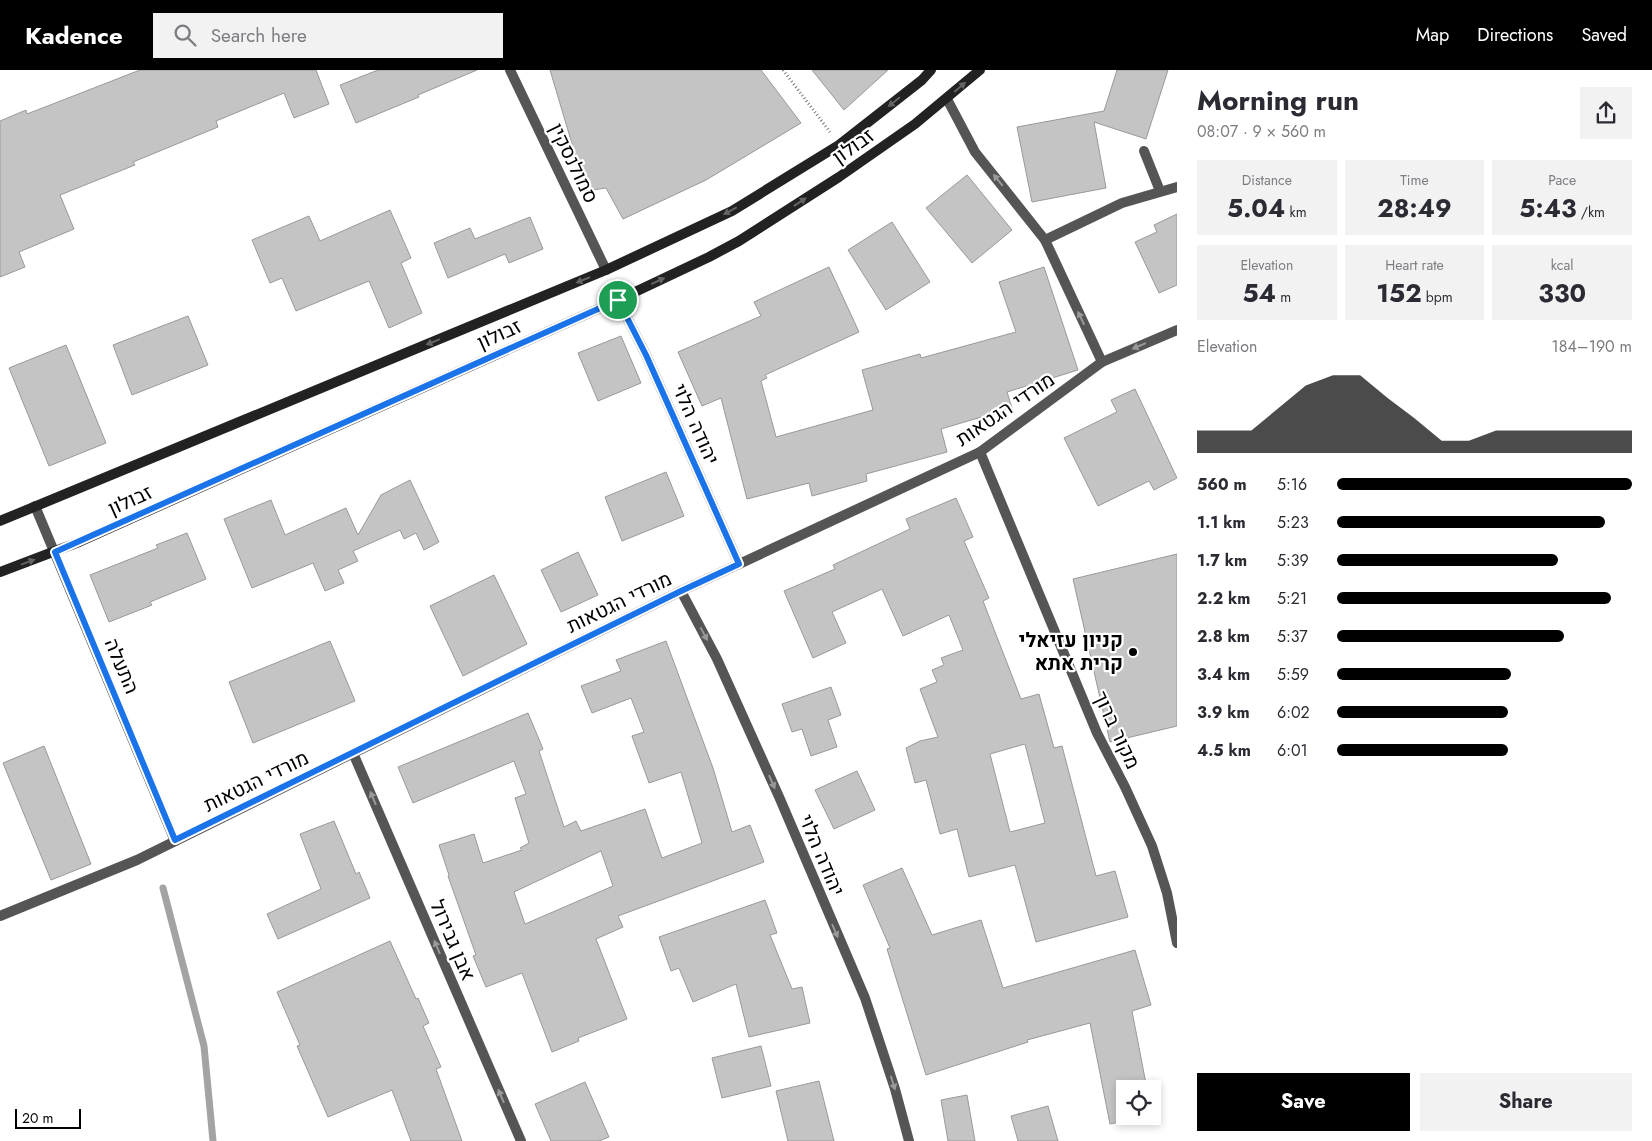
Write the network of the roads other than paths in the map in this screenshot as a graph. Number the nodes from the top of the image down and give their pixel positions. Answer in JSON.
{"nodes":[{"id":1,"x":510,"y":70,"type":"edge"},
{"id":2,"x":932,"y":70,"type":"edge"},
{"id":3,"x":980,"y":70,"type":"edge"},
{"id":4,"x":947,"y":99,"type":"junction"},
{"id":5,"x":1144,"y":151,"type":"dead end"},
{"id":6,"x":1177,"y":187,"type":"edge"},
{"id":7,"x":1160,"y":191,"type":"junction"},
{"id":8,"x":1046,"y":240,"type":"junction"},
{"id":9,"x":606,"y":270,"type":"junction"},
{"id":10,"x":618,"y":300,"type":"junction"},
{"id":11,"x":1177,"y":330,"type":"edge"},
{"id":12,"x":1102,"y":362,"type":"junction"},
{"id":13,"x":980,"y":452,"type":"junction"},
{"id":14,"x":35,"y":506,"type":"junction"},
{"id":15,"x":0,"y":521,"type":"edge"},
{"id":16,"x":55,"y":552,"type":"junction"},
{"id":17,"x":739,"y":564,"type":"junction"},
{"id":18,"x":0,"y":572,"type":"edge"},
{"id":19,"x":681,"y":591,"type":"junction"},
{"id":20,"x":353,"y":752,"type":"junction"},
{"id":21,"x":175,"y":840,"type":"junction"},
{"id":22,"x":0,"y":916,"type":"edge"},
{"id":23,"x":1177,"y":943,"type":"edge"},
{"id":24,"x":521,"y":1141,"type":"edge"},
{"id":25,"x":909,"y":1141,"type":"edge"}],
"edges":[{"from":1,"to":9,"type":"street","name":"סמולנסקין"},
{"from":2,"to":9,"type":"main road","name":"זבולון","one_way":true},
{"from":4,"to":3,"type":"main road","name":"זבולון","one_way":true},
{"from":8,"to":4,"type":"street","one_way":true},
{"from":10,"to":4,"type":"main road","name":"זבולון","one_way":true},
{"from":5,"to":7,"type":"street"},
{"from":6,"to":7,"type":"street"},
{"from":7,"to":8,"type":"street"},
{"from":12,"to":8,"type":"street","one_way":true},
{"from":9,"to":14,"type":"main road","name":"זבולון","one_way":true},
{"from":10,"to":16,"type":"main road","name":"זבולון"},
{"from":10,"to":17,"type":"street","name":"יהודה הלוי"},
{"from":11,"to":12,"type":"street","name":"מורדי הגטאות","one_way":true},
{"from":12,"to":13,"type":"street","name":"מורדי הגטאות"},
{"from":13,"to":17,"type":"street","name":"מורדי הגטאות"},
{"from":13,"to":23,"type":"street","name":"מקור ברוך"},
{"from":14,"to":15,"type":"main road","name":"זבולון"},
{"from":14,"to":16,"type":"street","name":"התעלה"},
{"from":18,"to":16,"type":"main road","name":"זבולון","one_way":true},
{"from":16,"to":21,"type":"street","name":"התעלה"},
{"from":17,"to":19,"type":"street","name":"מורדי הגטאות"},
{"from":19,"to":20,"type":"street","name":"מורדי הגטאות"},
{"from":19,"to":25,"type":"street","name":"יהודה הלוי","one_way":true},
{"from":20,"to":21,"type":"street","name":"מורדי הגטאות"},
{"from":24,"to":20,"type":"street","name":"אבן גבירול","one_way":true},
{"from":21,"to":22,"type":"street","name":"מורדי הגטאות"}]}
